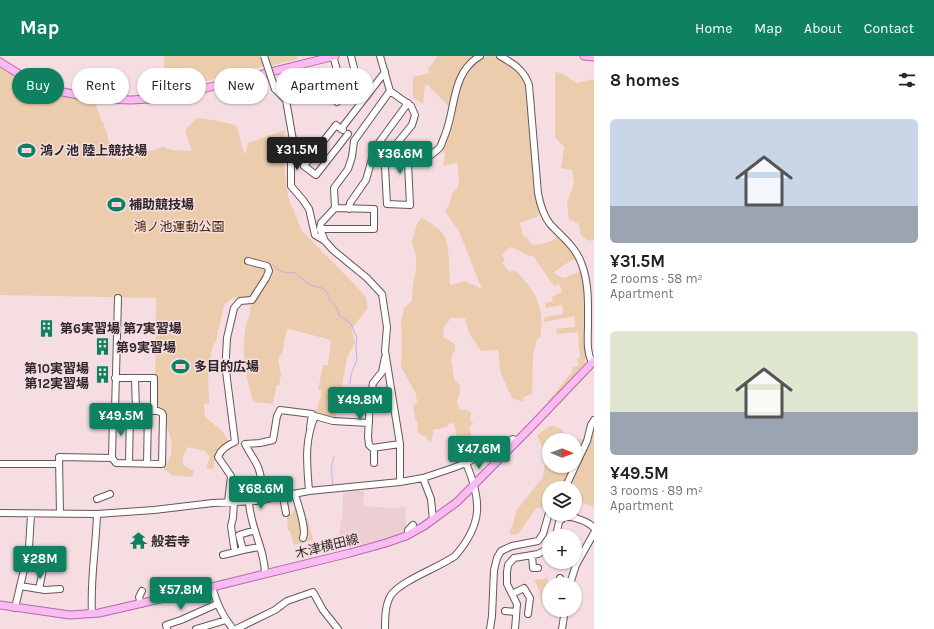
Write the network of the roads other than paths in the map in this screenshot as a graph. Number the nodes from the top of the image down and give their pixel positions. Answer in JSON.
{"nodes":[{"id":1,"x":264,"y":56,"type":"edge"},
{"id":2,"x":334,"y":56,"type":"edge"},
{"id":3,"x":351,"y":56,"type":"edge"},
{"id":4,"x":380,"y":56,"type":"edge"},
{"id":5,"x":480,"y":56,"type":"edge"},
{"id":6,"x":500,"y":56,"type":"edge"},
{"id":7,"x":584,"y":56,"type":"edge"},
{"id":8,"x":594,"y":57,"type":"edge"},
{"id":9,"x":0,"y":62,"type":"edge"},
{"id":10,"x":385,"y":72,"type":"junction"},
{"id":11,"x":373,"y":87,"type":"edge"},
{"id":12,"x":390,"y":91,"type":"junction"},
{"id":13,"x":408,"y":103,"type":"junction"},
{"id":14,"x":360,"y":104,"type":"edge"},
{"id":15,"x":341,"y":129,"type":"junction"},
{"id":16,"x":348,"y":134,"type":"junction"},
{"id":17,"x":354,"y":141,"type":"junction"},
{"id":18,"x":335,"y":208,"type":"junction"},
{"id":19,"x":348,"y":209,"type":"junction"},
{"id":20,"x":320,"y":230,"type":"junction"},
{"id":21,"x":325,"y":241,"type":"junction"},
{"id":22,"x":248,"y":261,"type":"dead end"},
{"id":23,"x":118,"y":298,"type":"dead end"},
{"id":24,"x":386,"y":355,"type":"junction"},
{"id":25,"x":593,"y":362,"type":"edge"},
{"id":26,"x":115,"y":378,"type":"junction"},
{"id":27,"x":135,"y":378,"type":"junction"},
{"id":28,"x":366,"y":407,"type":"junction"},
{"id":29,"x":394,"y":408,"type":"junction"},
{"id":30,"x":115,"y":411,"type":"junction"},
{"id":31,"x":133,"y":411,"type":"junction"},
{"id":32,"x":151,"y":411,"type":"junction"},
{"id":33,"x":594,"y":420,"type":"edge"},
{"id":34,"x":369,"y":423,"type":"junction"},
{"id":35,"x":310,"y":428,"type":"junction"},
{"id":36,"x":517,"y":441,"type":"junction"},
{"id":37,"x":234,"y":442,"type":"junction"},
{"id":38,"x":245,"y":444,"type":"junction"},
{"id":39,"x":400,"y":444,"type":"junction"},
{"id":40,"x":374,"y":448,"type":"junction"},
{"id":41,"x":112,"y":458,"type":"junction"},
{"id":42,"x":130,"y":463,"type":"junction"},
{"id":43,"x":374,"y":463,"type":"dead end"},
{"id":44,"x":466,"y":463,"type":"junction"},
{"id":45,"x":0,"y":464,"type":"edge"},
{"id":46,"x":58,"y":464,"type":"junction"},
{"id":47,"x":147,"y":464,"type":"junction"},
{"id":48,"x":423,"y":478,"type":"junction"},
{"id":49,"x":568,"y":481,"type":"edge"},
{"id":50,"x":400,"y":482,"type":"junction"},
{"id":51,"x":475,"y":484,"type":"junction"},
{"id":52,"x":309,"y":491,"type":"junction"},
{"id":53,"x":110,"y":494,"type":"dead end"},
{"id":54,"x":295,"y":494,"type":"junction"},
{"id":55,"x":283,"y":497,"type":"junction"},
{"id":56,"x":97,"y":499,"type":"dead end"},
{"id":57,"x":264,"y":500,"type":"junction"},
{"id":58,"x":231,"y":502,"type":"junction"},
{"id":59,"x":249,"y":502,"type":"junction"},
{"id":60,"x":0,"y":513,"type":"edge"},
{"id":61,"x":286,"y":513,"type":"dead end"},
{"id":62,"x":31,"y":514,"type":"junction"},
{"id":63,"x":60,"y":514,"type":"junction"},
{"id":64,"x":97,"y":514,"type":"junction"},
{"id":65,"x":433,"y":520,"type":"junction"},
{"id":66,"x":546,"y":521,"type":"edge"},
{"id":67,"x":413,"y":524,"type":"dead end"},
{"id":68,"x":594,"y":528,"type":"edge"},
{"id":69,"x":558,"y":529,"type":"edge"},
{"id":70,"x":255,"y":530,"type":"junction"},
{"id":71,"x":594,"y":533,"type":"edge"},
{"id":72,"x":408,"y":534,"type":"junction"},
{"id":73,"x":303,"y":538,"type":"dead end"},
{"id":74,"x":234,"y":547,"type":"dead end"},
{"id":75,"x":259,"y":547,"type":"junction"},
{"id":76,"x":243,"y":550,"type":"junction"},
{"id":77,"x":542,"y":552,"type":"edge"},
{"id":78,"x":223,"y":555,"type":"dead end"},
{"id":79,"x":532,"y":555,"type":"junction"},
{"id":80,"x":538,"y":568,"type":"dead end"},
{"id":81,"x":43,"y":570,"type":"dead end"},
{"id":82,"x":494,"y":570,"type":"junction"},
{"id":83,"x":507,"y":572,"type":"junction"},
{"id":84,"x":265,"y":574,"type":"junction"},
{"id":85,"x":572,"y":577,"type":"edge"},
{"id":86,"x":20,"y":586,"type":"junction"},
{"id":87,"x":162,"y":586,"type":"dead end"},
{"id":88,"x":212,"y":587,"type":"junction"},
{"id":89,"x":39,"y":589,"type":"junction"},
{"id":90,"x":60,"y":589,"type":"dead end"},
{"id":91,"x":142,"y":591,"type":"dead end"},
{"id":92,"x":512,"y":594,"type":"junction"},
{"id":93,"x":160,"y":599,"type":"junction"},
{"id":94,"x":142,"y":604,"type":"junction"},
{"id":95,"x":217,"y":604,"type":"junction"},
{"id":96,"x":0,"y":605,"type":"edge"},
{"id":97,"x":15,"y":608,"type":"junction"},
{"id":98,"x":505,"y":610,"type":"dead end"},
{"id":99,"x":517,"y":611,"type":"junction"},
{"id":100,"x":92,"y":614,"type":"junction"},
{"id":101,"x":564,"y":617,"type":"edge"},
{"id":102,"x":226,"y":620,"type":"junction"},
{"id":103,"x":166,"y":629,"type":"edge"},
{"id":104,"x":196,"y":629,"type":"edge"},
{"id":105,"x":233,"y":629,"type":"edge"},
{"id":106,"x":236,"y":629,"type":"edge"},
{"id":107,"x":338,"y":629,"type":"edge"},
{"id":108,"x":385,"y":629,"type":"edge"},
{"id":109,"x":490,"y":629,"type":"edge"},
{"id":110,"x":515,"y":629,"type":"edge"},
{"id":111,"x":562,"y":629,"type":"edge"}],
"edges":[{"from":1,"to":21,"type":"street","bridge":true},
{"from":2,"to":3,"type":"street"},
{"from":2,"to":9,"type":"main road"},
{"from":4,"to":10,"type":"street"},
{"from":5,"to":13,"type":"street"},
{"from":6,"to":25,"type":"street"},
{"from":7,"to":8,"type":"main road"},
{"from":10,"to":11,"type":"street"},
{"from":10,"to":12,"type":"street"},
{"from":12,"to":13,"type":"street"},
{"from":12,"to":17,"type":"street"},
{"from":13,"to":19,"type":"street"},
{"from":14,"to":15,"type":"street"},
{"from":15,"to":16,"type":"street"},
{"from":15,"to":16,"type":"street"},
{"from":16,"to":17,"type":"street"},
{"from":17,"to":18,"type":"street"},
{"from":18,"to":19,"type":"street"},
{"from":18,"to":20,"type":"street"},
{"from":19,"to":20,"type":"street"},
{"from":20,"to":21,"type":"street"},
{"from":21,"to":24,"type":"street"},
{"from":22,"to":37,"type":"street"},
{"from":23,"to":26,"type":"street"},
{"from":24,"to":28,"type":"street"},
{"from":24,"to":29,"type":"street"},
{"from":25,"to":36,"type":"main road","name":"木津横田線"},
{"from":26,"to":27,"type":"street"},
{"from":26,"to":30,"type":"street"},
{"from":27,"to":31,"type":"street"},
{"from":27,"to":32,"type":"street"},
{"from":28,"to":29,"type":"street"},
{"from":28,"to":34,"type":"street"},
{"from":29,"to":39,"type":"street"},
{"from":30,"to":31,"type":"street"},
{"from":30,"to":41,"type":"street"},
{"from":31,"to":32,"type":"street"},
{"from":31,"to":42,"type":"street"},
{"from":32,"to":47,"type":"street"},
{"from":32,"to":47,"type":"street"},
{"from":33,"to":49,"type":"street"},
{"from":34,"to":35,"type":"street"},
{"from":34,"to":40,"type":"street"},
{"from":35,"to":38,"type":"street"},
{"from":35,"to":52,"type":"street"},
{"from":36,"to":44,"type":"street"},
{"from":36,"to":51,"type":"main road","name":"木津横田線"},
{"from":37,"to":38,"type":"street"},
{"from":37,"to":58,"type":"street"},
{"from":38,"to":57,"type":"street"},
{"from":39,"to":40,"type":"street"},
{"from":39,"to":50,"type":"street"},
{"from":40,"to":43,"type":"street"},
{"from":41,"to":42,"type":"street"},
{"from":41,"to":46,"type":"street"},
{"from":42,"to":47,"type":"street"},
{"from":44,"to":48,"type":"street"},
{"from":44,"to":51,"type":"street"},
{"from":45,"to":46,"type":"street"},
{"from":46,"to":63,"type":"street"},
{"from":48,"to":50,"type":"street"},
{"from":48,"to":65,"type":"street"},
{"from":50,"to":52,"type":"street"},
{"from":51,"to":65,"type":"main road","name":"木津横田線"},
{"from":51,"to":108,"type":"street"},
{"from":52,"to":54,"type":"street"},
{"from":53,"to":56,"type":"street"},
{"from":54,"to":55,"type":"street"},
{"from":54,"to":73,"type":"street"},
{"from":55,"to":57,"type":"street"},
{"from":55,"to":61,"type":"street"},
{"from":57,"to":59,"type":"street"},
{"from":58,"to":59,"type":"street"},
{"from":58,"to":64,"type":"street"},
{"from":58,"to":74,"type":"street"},
{"from":59,"to":70,"type":"street"},
{"from":60,"to":62,"type":"street"},
{"from":62,"to":63,"type":"street"},
{"from":62,"to":86,"type":"street"},
{"from":63,"to":64,"type":"street"},
{"from":64,"to":100,"type":"street"},
{"from":65,"to":72,"type":"main road","name":"木津横田線"},
{"from":66,"to":82,"type":"street"},
{"from":67,"to":72,"type":"street"},
{"from":68,"to":69,"type":"street"},
{"from":70,"to":75,"type":"street"},
{"from":70,"to":76,"type":"street"},
{"from":71,"to":85,"type":"street"},
{"from":72,"to":84,"type":"main road","name":"木津横田線"},
{"from":75,"to":76,"type":"street"},
{"from":75,"to":84,"type":"street"},
{"from":76,"to":78,"type":"street"},
{"from":77,"to":79,"type":"street"},
{"from":79,"to":80,"type":"street"},
{"from":79,"to":83,"type":"street"},
{"from":81,"to":89,"type":"street"},
{"from":82,"to":83,"type":"street"},
{"from":82,"to":109,"type":"street"},
{"from":83,"to":92,"type":"street"},
{"from":84,"to":88,"type":"main road","name":"木津横田線"},
{"from":86,"to":89,"type":"street"},
{"from":86,"to":97,"type":"street"},
{"from":87,"to":93,"type":"street"},
{"from":88,"to":93,"type":"main road","name":"木津横田線"},
{"from":88,"to":95,"type":"street"},
{"from":89,"to":90,"type":"street"},
{"from":91,"to":94,"type":"street"},
{"from":92,"to":99,"type":"street"},
{"from":92,"to":99,"type":"street"},
{"from":93,"to":94,"type":"main road","name":"木津横田線"},
{"from":94,"to":100,"type":"main road","name":"木津横田線"},
{"from":95,"to":102,"type":"street"},
{"from":95,"to":103,"type":"street"},
{"from":96,"to":97,"type":"main road","name":"木津横田線"},
{"from":97,"to":100,"type":"main road","name":"木津横田線"},
{"from":98,"to":99,"type":"street"},
{"from":99,"to":110,"type":"street"},
{"from":101,"to":111,"type":"street"},
{"from":102,"to":104,"type":"street"},
{"from":102,"to":105,"type":"street"},
{"from":106,"to":107,"type":"street"}]}
